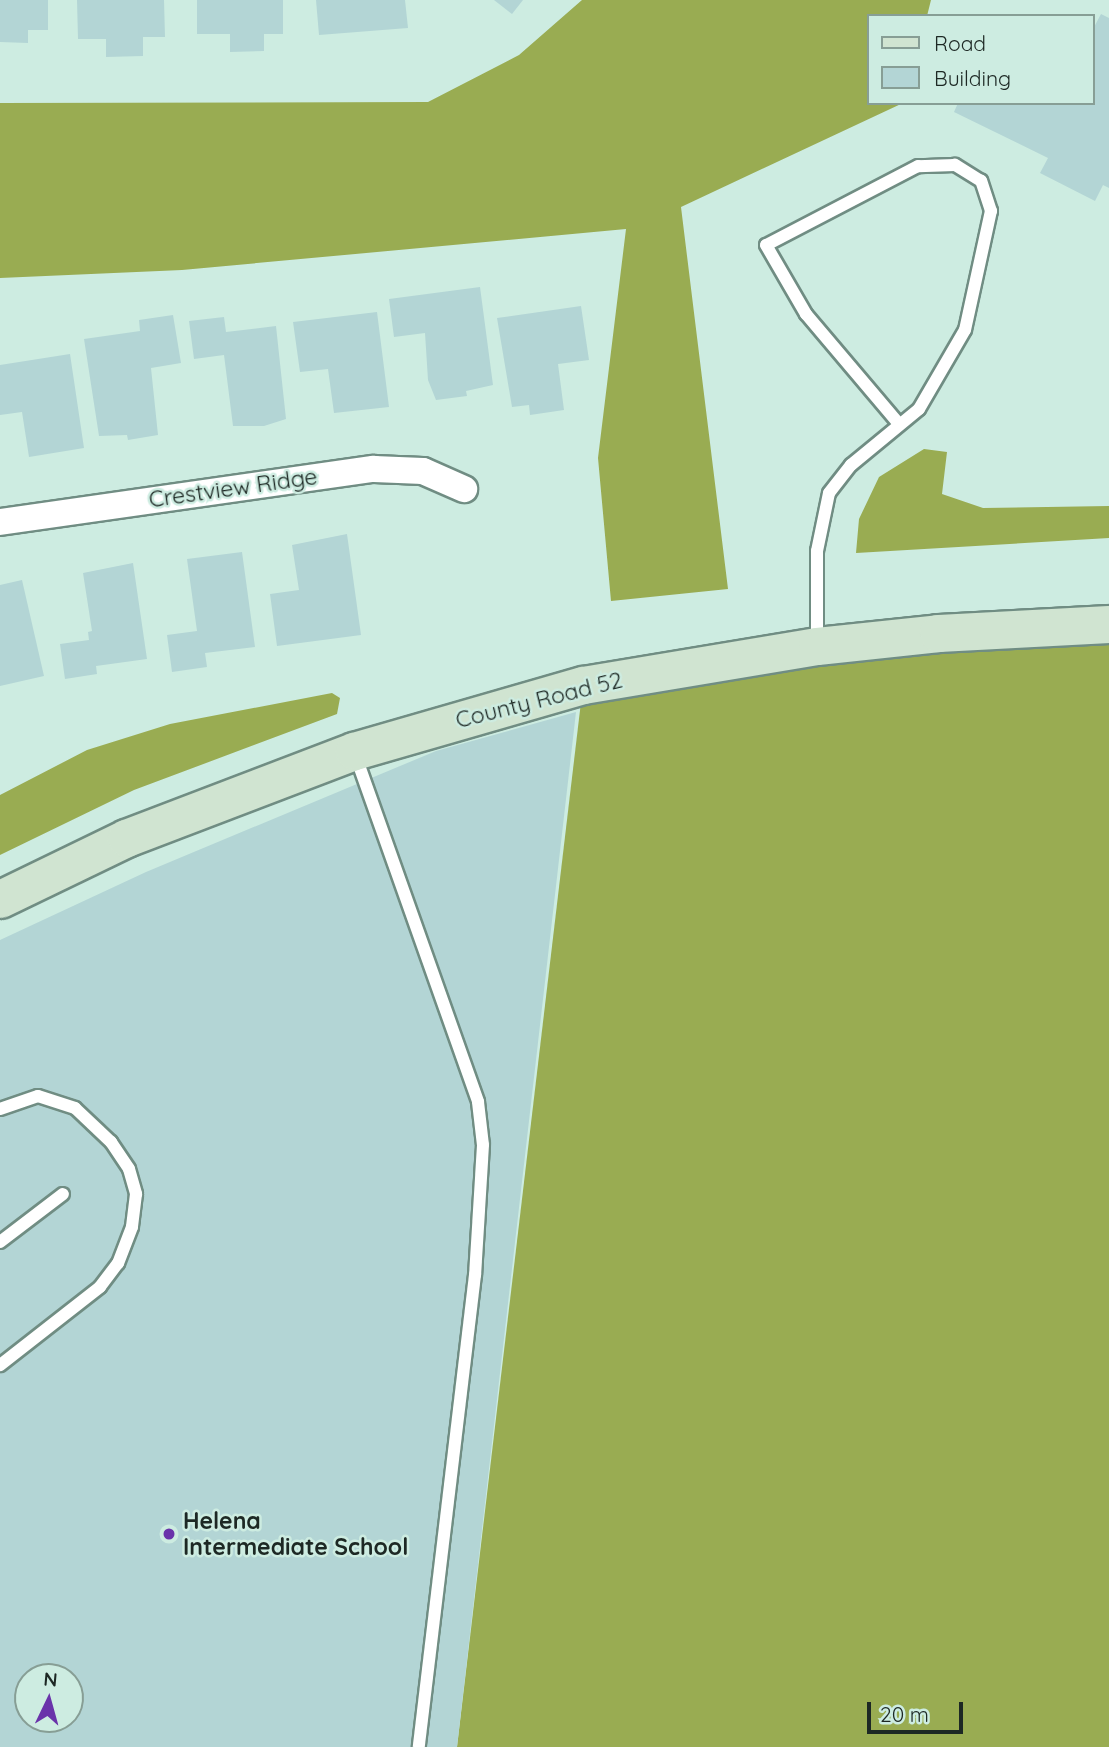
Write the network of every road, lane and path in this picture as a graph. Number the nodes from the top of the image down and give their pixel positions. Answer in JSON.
{"nodes":[{"id":1,"x":899,"y":424,"type":"junction"},
{"id":2,"x":464,"y":489,"type":"dead end"},
{"id":3,"x":0,"y":522,"type":"edge"},
{"id":4,"x":1109,"y":624,"type":"edge"},
{"id":5,"x":817,"y":646,"type":"junction"},
{"id":6,"x":354,"y":751,"type":"junction"},
{"id":7,"x":0,"y":899,"type":"edge"},
{"id":8,"x":0,"y":1109,"type":"edge"},
{"id":9,"x":63,"y":1194,"type":"dead end"},
{"id":10,"x":0,"y":1242,"type":"edge"},
{"id":11,"x":0,"y":1365,"type":"edge"},
{"id":12,"x":419,"y":1747,"type":"edge"}],
"edges":[{"from":1,"to":1,"type":"lane"},
{"from":1,"to":5,"type":"lane"},
{"from":2,"to":3,"type":"street","name":"Crestview Ridge"},
{"from":4,"to":5,"type":"main road","name":"County Road 52"},
{"from":5,"to":6,"type":"main road","name":"County Road 52"},
{"from":6,"to":7,"type":"main road","name":"County Road 52"},
{"from":6,"to":12,"type":"lane"},
{"from":8,"to":11,"type":"lane"},
{"from":9,"to":10,"type":"lane"}]}
